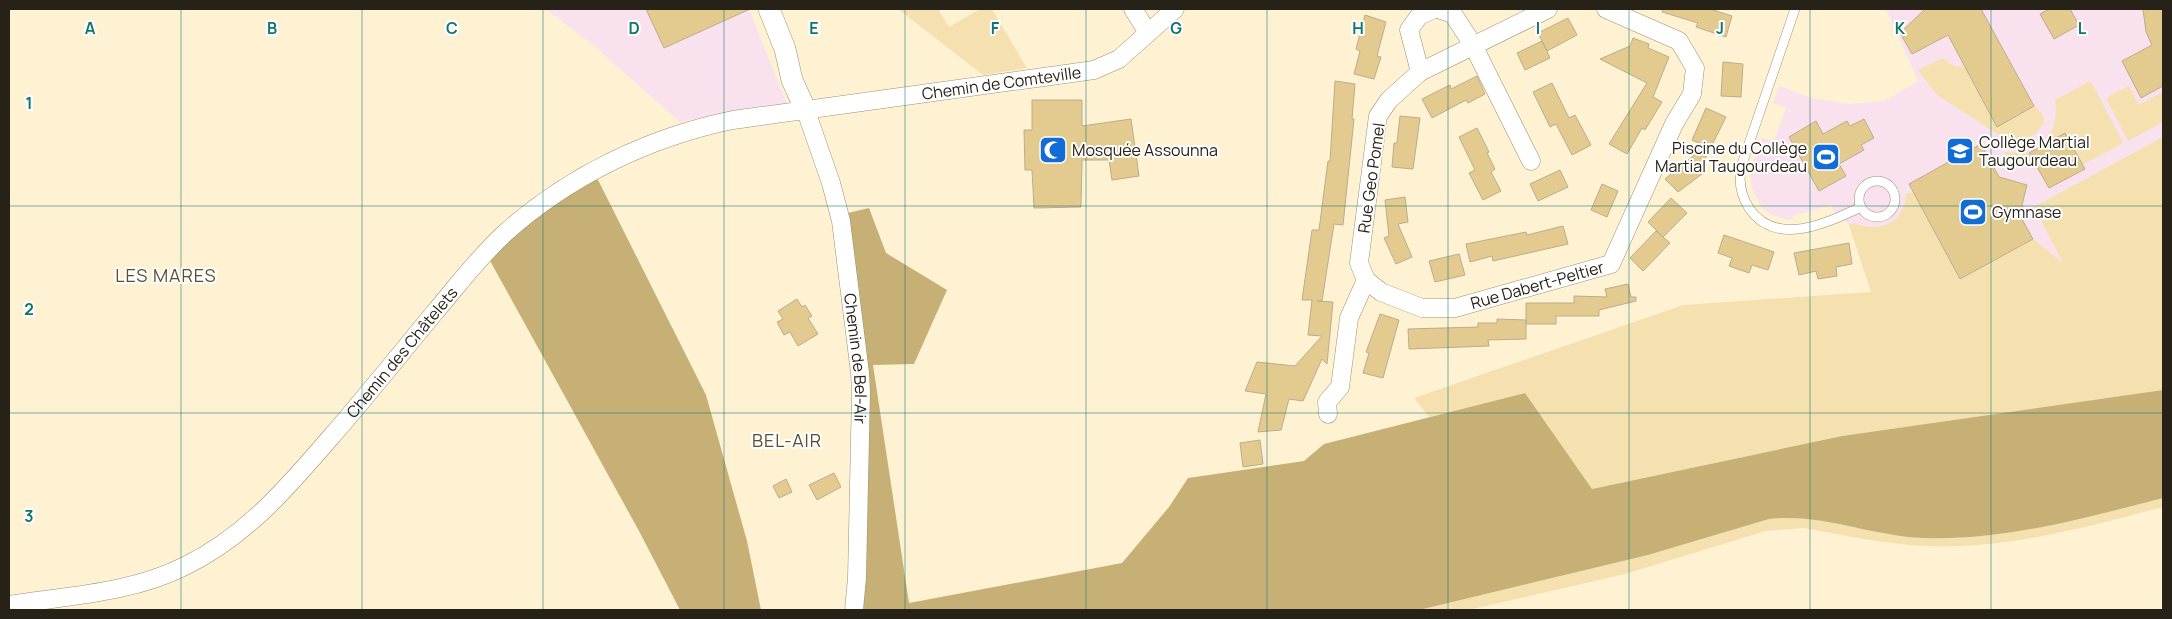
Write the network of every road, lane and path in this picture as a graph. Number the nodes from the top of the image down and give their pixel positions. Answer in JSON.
{"nodes":[{"id":1,"x":769,"y":9,"type":"edge"},
{"id":2,"x":1134,"y":9,"type":"edge"},
{"id":3,"x":1175,"y":9,"type":"edge"},
{"id":4,"x":1434,"y":9,"type":"edge"},
{"id":5,"x":1438,"y":9,"type":"edge"},
{"id":6,"x":1548,"y":9,"type":"edge"},
{"id":7,"x":1606,"y":9,"type":"edge"},
{"id":8,"x":1795,"y":9,"type":"edge"},
{"id":9,"x":1148,"y":33,"type":"junction"},
{"id":10,"x":1473,"y":46,"type":"junction"},
{"id":11,"x":1420,"y":72,"type":"junction"},
{"id":12,"x":806,"y":111,"type":"junction"},
{"id":13,"x":1531,"y":161,"type":"dead end"},
{"id":14,"x":1861,"y":207,"type":"junction"},
{"id":15,"x":1366,"y":280,"type":"junction"},
{"id":16,"x":1328,"y":414,"type":"dead end"},
{"id":17,"x":9,"y":605,"type":"edge"},
{"id":18,"x":854,"y":610,"type":"edge"}],
"edges":[{"from":1,"to":12,"type":"street"},
{"from":2,"to":9,"type":"street"},
{"from":3,"to":9,"type":"street","name":"Chemin de Comteville"},
{"from":4,"to":11,"type":"street"},
{"from":5,"to":10,"type":"street"},
{"from":6,"to":10,"type":"street","name":"Rue Geo Pomel"},
{"from":7,"to":15,"type":"street","name":"Rue Dabert-Peltier"},
{"from":8,"to":14,"type":"lane"},
{"from":9,"to":12,"type":"street","name":"Chemin de Comteville"},
{"from":10,"to":11,"type":"street","name":"Rue Geo Pomel"},
{"from":10,"to":13,"type":"street"},
{"from":11,"to":15,"type":"street","name":"Rue Geo Pomel"},
{"from":12,"to":17,"type":"street","name":"Chemin des Châtelets"},
{"from":12,"to":18,"type":"street","name":"Chemin de Bel-Air"},
{"from":14,"to":14,"type":"lane"},
{"from":15,"to":16,"type":"street"}]}
